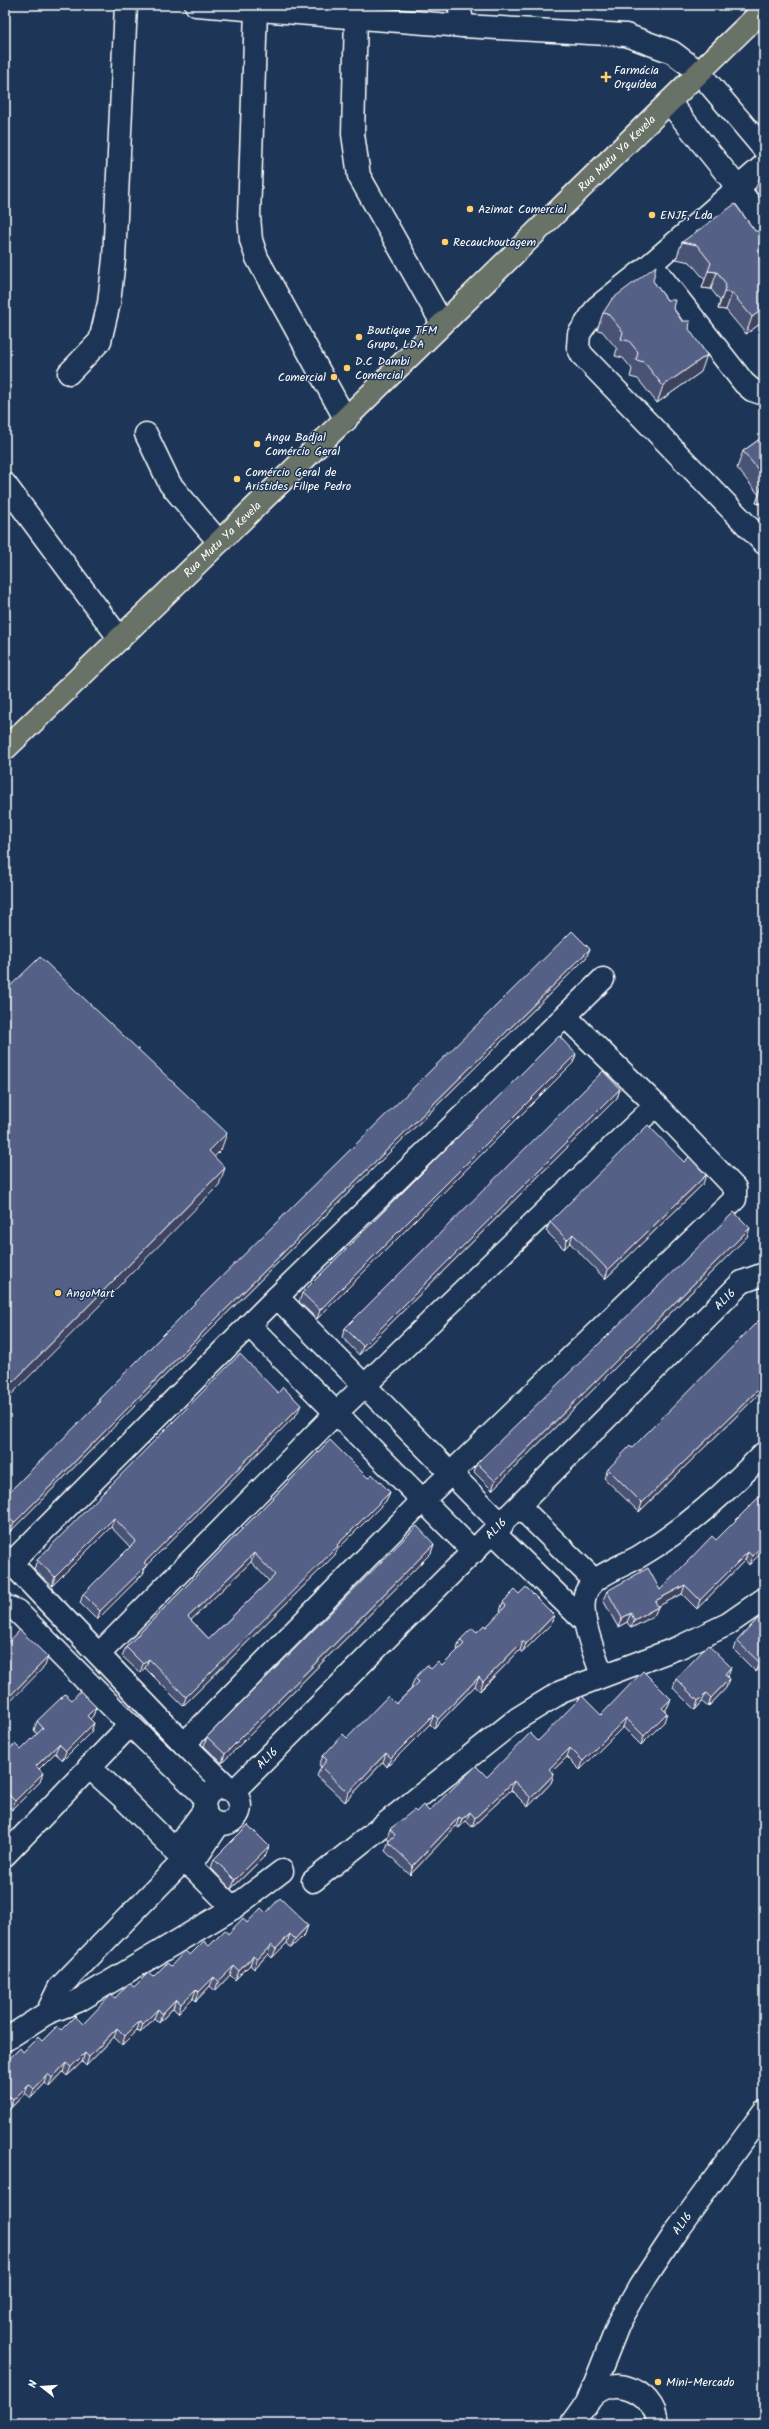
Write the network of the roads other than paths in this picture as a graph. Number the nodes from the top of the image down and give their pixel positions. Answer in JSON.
{"nodes":[{"id":1,"x":126,"y":5,"type":"edge"},
{"id":2,"x":196,"y":5,"type":"edge"},
{"id":3,"x":459,"y":5,"type":"edge"},
{"id":4,"x":764,"y":9,"type":"edge"},
{"id":5,"x":256,"y":10,"type":"junction"},
{"id":6,"x":356,"y":16,"type":"junction"},
{"id":7,"x":463,"y":26,"type":"junction"},
{"id":8,"x":699,"y":72,"type":"junction"},
{"id":9,"x":669,"y":102,"type":"junction"},
{"id":10,"x":764,"y":149,"type":"edge"},
{"id":11,"x":764,"y":165,"type":"edge"},
{"id":12,"x":739,"y":189,"type":"junction"},
{"id":13,"x":764,"y":224,"type":"edge"},
{"id":14,"x":651,"y":264,"type":"junction"},
{"id":15,"x":442,"y":323,"type":"junction"},
{"id":16,"x":69,"y":373,"type":"dead end"},
{"id":17,"x":764,"y":394,"type":"edge"},
{"id":18,"x":346,"y":420,"type":"junction"},
{"id":19,"x":146,"y":434,"type":"dead end"},
{"id":20,"x":5,"y":484,"type":"edge"},
{"id":21,"x":219,"y":542,"type":"junction"},
{"id":22,"x":764,"y":543,"type":"edge"},
{"id":23,"x":120,"y":639,"type":"junction"},
{"id":24,"x":5,"y":749,"type":"edge"},
{"id":25,"x":603,"y":979,"type":"dead end"},
{"id":26,"x":566,"y":1017,"type":"junction"},
{"id":27,"x":656,"y":1105,"type":"junction"},
{"id":28,"x":764,"y":1274,"type":"edge"},
{"id":29,"x":277,"y":1298,"type":"junction"},
{"id":30,"x":249,"y":1325,"type":"junction"},
{"id":31,"x":364,"y":1386,"type":"junction"},
{"id":32,"x":335,"y":1414,"type":"junction"},
{"id":33,"x":764,"y":1453,"type":"edge"},
{"id":34,"x":451,"y":1474,"type":"junction"},
{"id":35,"x":422,"y":1501,"type":"junction"},
{"id":36,"x":519,"y":1506,"type":"junction"},
{"id":37,"x":498,"y":1529,"type":"junction"},
{"id":38,"x":474,"y":1552,"type":"junction"},
{"id":39,"x":594,"y":1580,"type":"junction"},
{"id":40,"x":764,"y":1599,"type":"edge"},
{"id":41,"x":5,"y":1606,"type":"edge"},
{"id":42,"x":585,"y":1622,"type":"junction"},
{"id":43,"x":100,"y":1653,"type":"junction"},
{"id":44,"x":602,"y":1675,"type":"junction"},
{"id":45,"x":130,"y":1725,"type":"junction"},
{"id":46,"x":184,"y":1744,"type":"junction"},
{"id":47,"x":88,"y":1767,"type":"junction"},
{"id":48,"x":233,"y":1792,"type":"junction"},
{"id":49,"x":210,"y":1810,"type":"junction"},
{"id":50,"x":5,"y":1855,"type":"edge"},
{"id":51,"x":183,"y":1859,"type":"junction"},
{"id":52,"x":282,"y":1871,"type":"dead end"},
{"id":53,"x":313,"y":1881,"type":"dead end"},
{"id":54,"x":232,"y":1908,"type":"junction"},
{"id":55,"x":48,"y":2013,"type":"junction"},
{"id":56,"x":5,"y":2040,"type":"edge"},
{"id":57,"x":764,"y":2111,"type":"edge"},
{"id":58,"x":610,"y":2343,"type":"junction"},
{"id":59,"x":634,"y":2389,"type":"junction"},
{"id":60,"x":587,"y":2403,"type":"junction"},
{"id":61,"x":659,"y":2422,"type":"edge"},
{"id":62,"x":572,"y":2424,"type":"edge"},
{"id":63,"x":581,"y":2424,"type":"edge"}],
"edges":[{"from":1,"to":16,"type":"street"},
{"from":2,"to":5,"type":"street"},
{"from":3,"to":7,"type":"street"},
{"from":4,"to":8,"type":"main road","name":"Rua Mutu Ya Kevela"},
{"from":5,"to":6,"type":"street"},
{"from":5,"to":18,"type":"street"},
{"from":6,"to":7,"type":"street"},
{"from":6,"to":15,"type":"street"},
{"from":7,"to":8,"type":"street"},
{"from":8,"to":9,"type":"main road","name":"Rua Mutu Ya Kevela"},
{"from":8,"to":10,"type":"street"},
{"from":9,"to":12,"type":"street"},
{"from":9,"to":15,"type":"main road","name":"Rua Mutu Ya Kevela"},
{"from":11,"to":12,"type":"street"},
{"from":12,"to":13,"type":"street"},
{"from":12,"to":14,"type":"street"},
{"from":14,"to":17,"type":"street"},
{"from":14,"to":22,"type":"street"},
{"from":15,"to":18,"type":"main road","name":"Rua Mutu Ya Kevela"},
{"from":18,"to":21,"type":"main road","name":"Rua Mutu Ya Kevela"},
{"from":19,"to":21,"type":"street"},
{"from":20,"to":23,"type":"street"},
{"from":21,"to":23,"type":"main road","name":"Rua Mutu Ya Kevela"},
{"from":23,"to":24,"type":"main road","name":"Rua Mutu Ya Kevela"},
{"from":25,"to":26,"type":"street"},
{"from":26,"to":27,"type":"street"},
{"from":26,"to":29,"type":"street"},
{"from":27,"to":31,"type":"street"},
{"from":27,"to":34,"type":"street"},
{"from":28,"to":36,"type":"street","name":"AL16"},
{"from":29,"to":30,"type":"street"},
{"from":29,"to":31,"type":"street"},
{"from":30,"to":32,"type":"street"},
{"from":30,"to":43,"type":"street"},
{"from":31,"to":32,"type":"street"},
{"from":31,"to":34,"type":"street"},
{"from":32,"to":35,"type":"street"},
{"from":32,"to":43,"type":"street"},
{"from":33,"to":39,"type":"street"},
{"from":34,"to":35,"type":"street"},
{"from":34,"to":37,"type":"street"},
{"from":35,"to":38,"type":"street"},
{"from":35,"to":46,"type":"street"},
{"from":36,"to":37,"type":"street","name":"AL16"},
{"from":36,"to":39,"type":"street"},
{"from":37,"to":38,"type":"street","name":"AL16"},
{"from":37,"to":42,"type":"street"},
{"from":38,"to":48,"type":"street","name":"AL16"},
{"from":39,"to":42,"type":"street"},
{"from":40,"to":44,"type":"street"},
{"from":41,"to":45,"type":"street"},
{"from":42,"to":44,"type":"street"},
{"from":43,"to":46,"type":"street"},
{"from":44,"to":53,"type":"street"},
{"from":45,"to":47,"type":"street"},
{"from":45,"to":49,"type":"street"},
{"from":46,"to":48,"type":"street"},
{"from":47,"to":50,"type":"street"},
{"from":47,"to":51,"type":"street"},
{"from":48,"to":49,"type":"street"},
{"from":48,"to":49,"type":"street"},
{"from":49,"to":51,"type":"street"},
{"from":51,"to":54,"type":"street"},
{"from":51,"to":55,"type":"street"},
{"from":52,"to":54,"type":"street"},
{"from":54,"to":55,"type":"street"},
{"from":55,"to":56,"type":"street"},
{"from":57,"to":58,"type":"street","name":"AL16"},
{"from":58,"to":59,"type":"street"},
{"from":58,"to":60,"type":"street","name":"AL16"},
{"from":59,"to":60,"type":"street"},
{"from":59,"to":61,"type":"street"},
{"from":60,"to":62,"type":"street"},
{"from":60,"to":63,"type":"street"}]}
